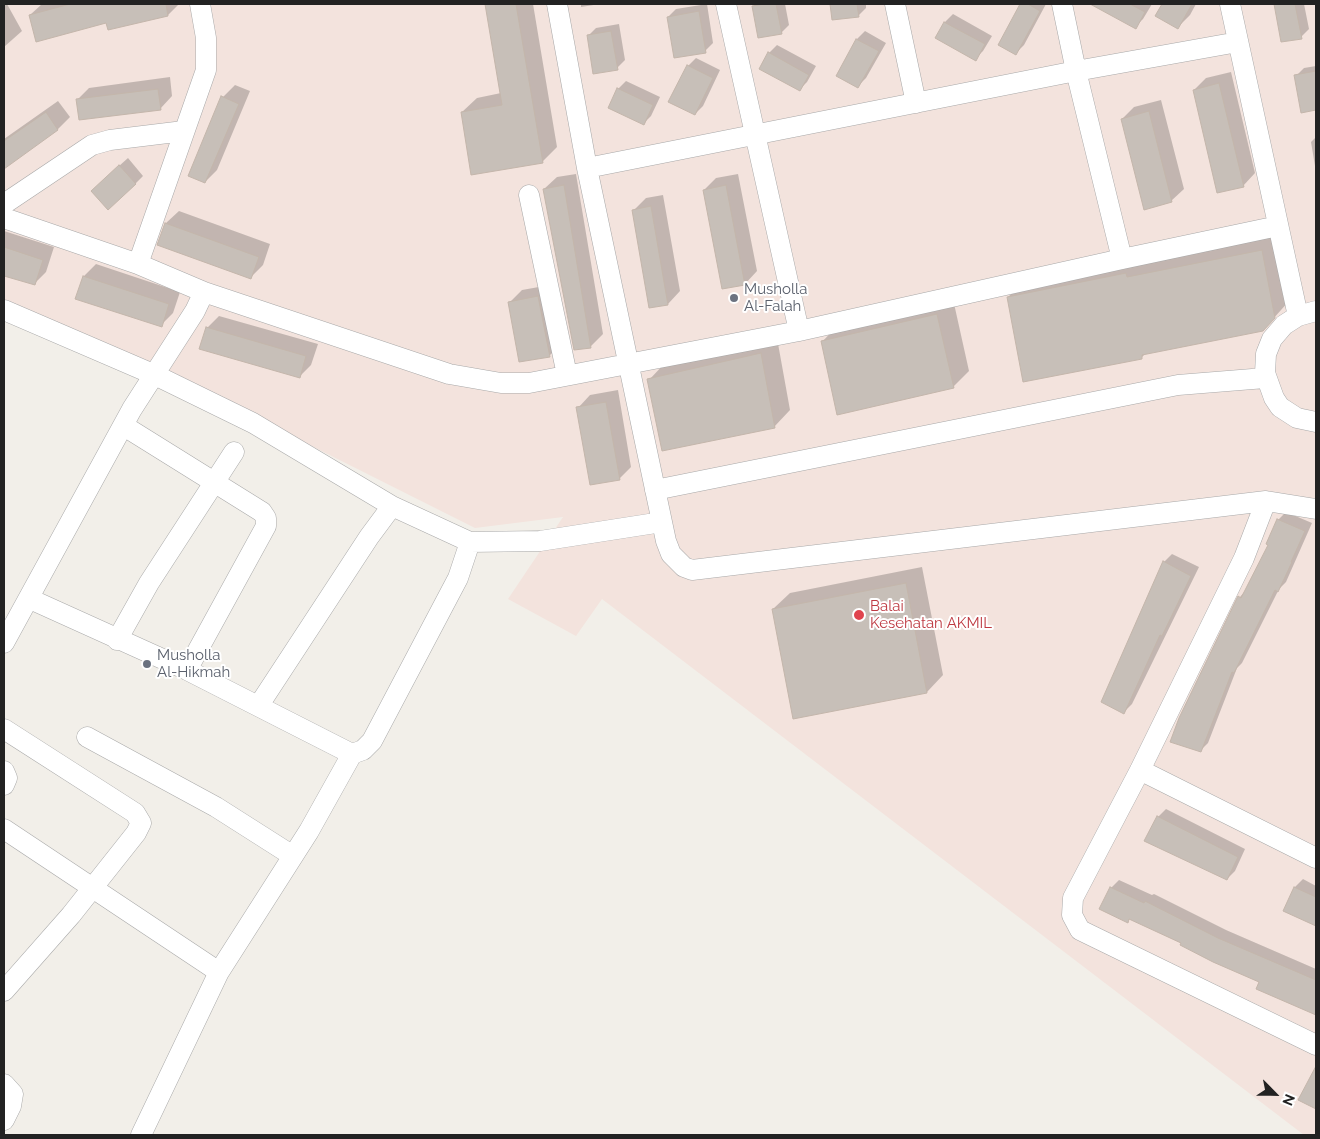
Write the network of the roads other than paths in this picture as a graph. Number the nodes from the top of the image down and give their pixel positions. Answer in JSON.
{"nodes":[{"id":1,"x":200,"y":4,"type":"edge"},
{"id":2,"x":557,"y":4,"type":"edge"},
{"id":3,"x":726,"y":4,"type":"edge"},
{"id":4,"x":895,"y":4,"type":"edge"},
{"id":5,"x":1062,"y":4,"type":"edge"},
{"id":6,"x":1230,"y":4,"type":"edge"},
{"id":7,"x":1238,"y":42,"type":"junction"},
{"id":8,"x":1076,"y":71,"type":"junction"},
{"id":9,"x":916,"y":103,"type":"junction"},
{"id":10,"x":184,"y":131,"type":"junction"},
{"id":11,"x":755,"y":136,"type":"junction"},
{"id":12,"x":587,"y":168,"type":"junction"},
{"id":13,"x":529,"y":195,"type":"dead end"},
{"id":14,"x":4,"y":204,"type":"edge"},
{"id":15,"x":4,"y":218,"type":"edge"},
{"id":16,"x":1278,"y":226,"type":"junction"},
{"id":17,"x":1122,"y":259,"type":"junction"},
{"id":18,"x":138,"y":264,"type":"junction"},
{"id":19,"x":204,"y":292,"type":"junction"},
{"id":20,"x":4,"y":310,"type":"edge"},
{"id":21,"x":1307,"y":314,"type":"edge"},
{"id":22,"x":799,"y":331,"type":"junction"},
{"id":23,"x":628,"y":363,"type":"junction"},
{"id":24,"x":567,"y":375,"type":"junction"},
{"id":25,"x":1265,"y":378,"type":"junction"},
{"id":26,"x":151,"y":380,"type":"junction"},
{"id":27,"x":128,"y":418,"type":"junction"},
{"id":28,"x":1316,"y":422,"type":"edge"},
{"id":29,"x":234,"y":452,"type":"dead end"},
{"id":30,"x":215,"y":483,"type":"junction"},
{"id":31,"x":655,"y":490,"type":"junction"},
{"id":32,"x":1266,"y":501,"type":"junction"},
{"id":33,"x":392,"y":506,"type":"junction"},
{"id":34,"x":1316,"y":509,"type":"edge"},
{"id":35,"x":666,"y":538,"type":"junction"},
{"id":36,"x":469,"y":549,"type":"junction"},
{"id":37,"x":30,"y":599,"type":"junction"},
{"id":38,"x":117,"y":640,"type":"junction"},
{"id":39,"x":4,"y":643,"type":"edge"},
{"id":40,"x":188,"y":670,"type":"junction"},
{"id":41,"x":259,"y":705,"type":"junction"},
{"id":42,"x":4,"y":729,"type":"edge"},
{"id":43,"x":87,"y":737,"type":"dead end"},
{"id":44,"x":352,"y":754,"type":"junction"},
{"id":45,"x":1140,"y":770,"type":"junction"},
{"id":46,"x":4,"y":771,"type":"edge"},
{"id":47,"x":4,"y":785,"type":"edge"},
{"id":48,"x":4,"y":829,"type":"edge"},
{"id":49,"x":293,"y":856,"type":"junction"},
{"id":50,"x":1316,"y":858,"type":"edge"},
{"id":51,"x":91,"y":888,"type":"junction"},
{"id":52,"x":219,"y":972,"type":"junction"},
{"id":53,"x":4,"y":991,"type":"edge"},
{"id":54,"x":1316,"y":1045,"type":"edge"},
{"id":55,"x":4,"y":1084,"type":"edge"},
{"id":56,"x":4,"y":1120,"type":"edge"},
{"id":57,"x":141,"y":1135,"type":"edge"}],
"edges":[{"from":1,"to":10,"type":"street"},
{"from":2,"to":12,"type":"street"},
{"from":3,"to":11,"type":"street"},
{"from":4,"to":9,"type":"street"},
{"from":5,"to":8,"type":"street"},
{"from":6,"to":7,"type":"street"},
{"from":7,"to":8,"type":"street"},
{"from":7,"to":16,"type":"street"},
{"from":8,"to":9,"type":"street"},
{"from":8,"to":17,"type":"street"},
{"from":9,"to":11,"type":"street"},
{"from":10,"to":14,"type":"street"},
{"from":10,"to":18,"type":"street"},
{"from":11,"to":12,"type":"street"},
{"from":11,"to":22,"type":"street"},
{"from":12,"to":23,"type":"street"},
{"from":13,"to":24,"type":"street"},
{"from":15,"to":18,"type":"street"},
{"from":16,"to":17,"type":"street"},
{"from":16,"to":21,"type":"street"},
{"from":17,"to":22,"type":"street"},
{"from":18,"to":19,"type":"street"},
{"from":19,"to":24,"type":"street"},
{"from":19,"to":26,"type":"street"},
{"from":20,"to":26,"type":"street"},
{"from":21,"to":25,"type":"street"},
{"from":22,"to":23,"type":"street"},
{"from":23,"to":24,"type":"street"},
{"from":23,"to":31,"type":"street"},
{"from":25,"to":28,"type":"street"},
{"from":25,"to":31,"type":"street"},
{"from":26,"to":27,"type":"street"},
{"from":26,"to":33,"type":"street"},
{"from":27,"to":30,"type":"street"},
{"from":27,"to":37,"type":"street"},
{"from":29,"to":30,"type":"street"},
{"from":30,"to":38,"type":"street"},
{"from":30,"to":40,"type":"street"},
{"from":31,"to":35,"type":"street"},
{"from":32,"to":34,"type":"street"},
{"from":32,"to":35,"type":"street"},
{"from":32,"to":45,"type":"street"},
{"from":33,"to":36,"type":"street"},
{"from":33,"to":41,"type":"street"},
{"from":35,"to":36,"type":"street"},
{"from":36,"to":44,"type":"street"},
{"from":37,"to":38,"type":"street"},
{"from":37,"to":39,"type":"street"},
{"from":38,"to":40,"type":"street"},
{"from":40,"to":41,"type":"street"},
{"from":41,"to":44,"type":"street"},
{"from":42,"to":51,"type":"street"},
{"from":43,"to":49,"type":"street"},
{"from":44,"to":49,"type":"street"},
{"from":45,"to":50,"type":"street"},
{"from":45,"to":54,"type":"street"},
{"from":46,"to":47,"type":"street"},
{"from":48,"to":51,"type":"street"},
{"from":49,"to":52,"type":"street"},
{"from":51,"to":52,"type":"street"},
{"from":51,"to":53,"type":"street"},
{"from":52,"to":57,"type":"street"},
{"from":55,"to":56,"type":"street"}]}
